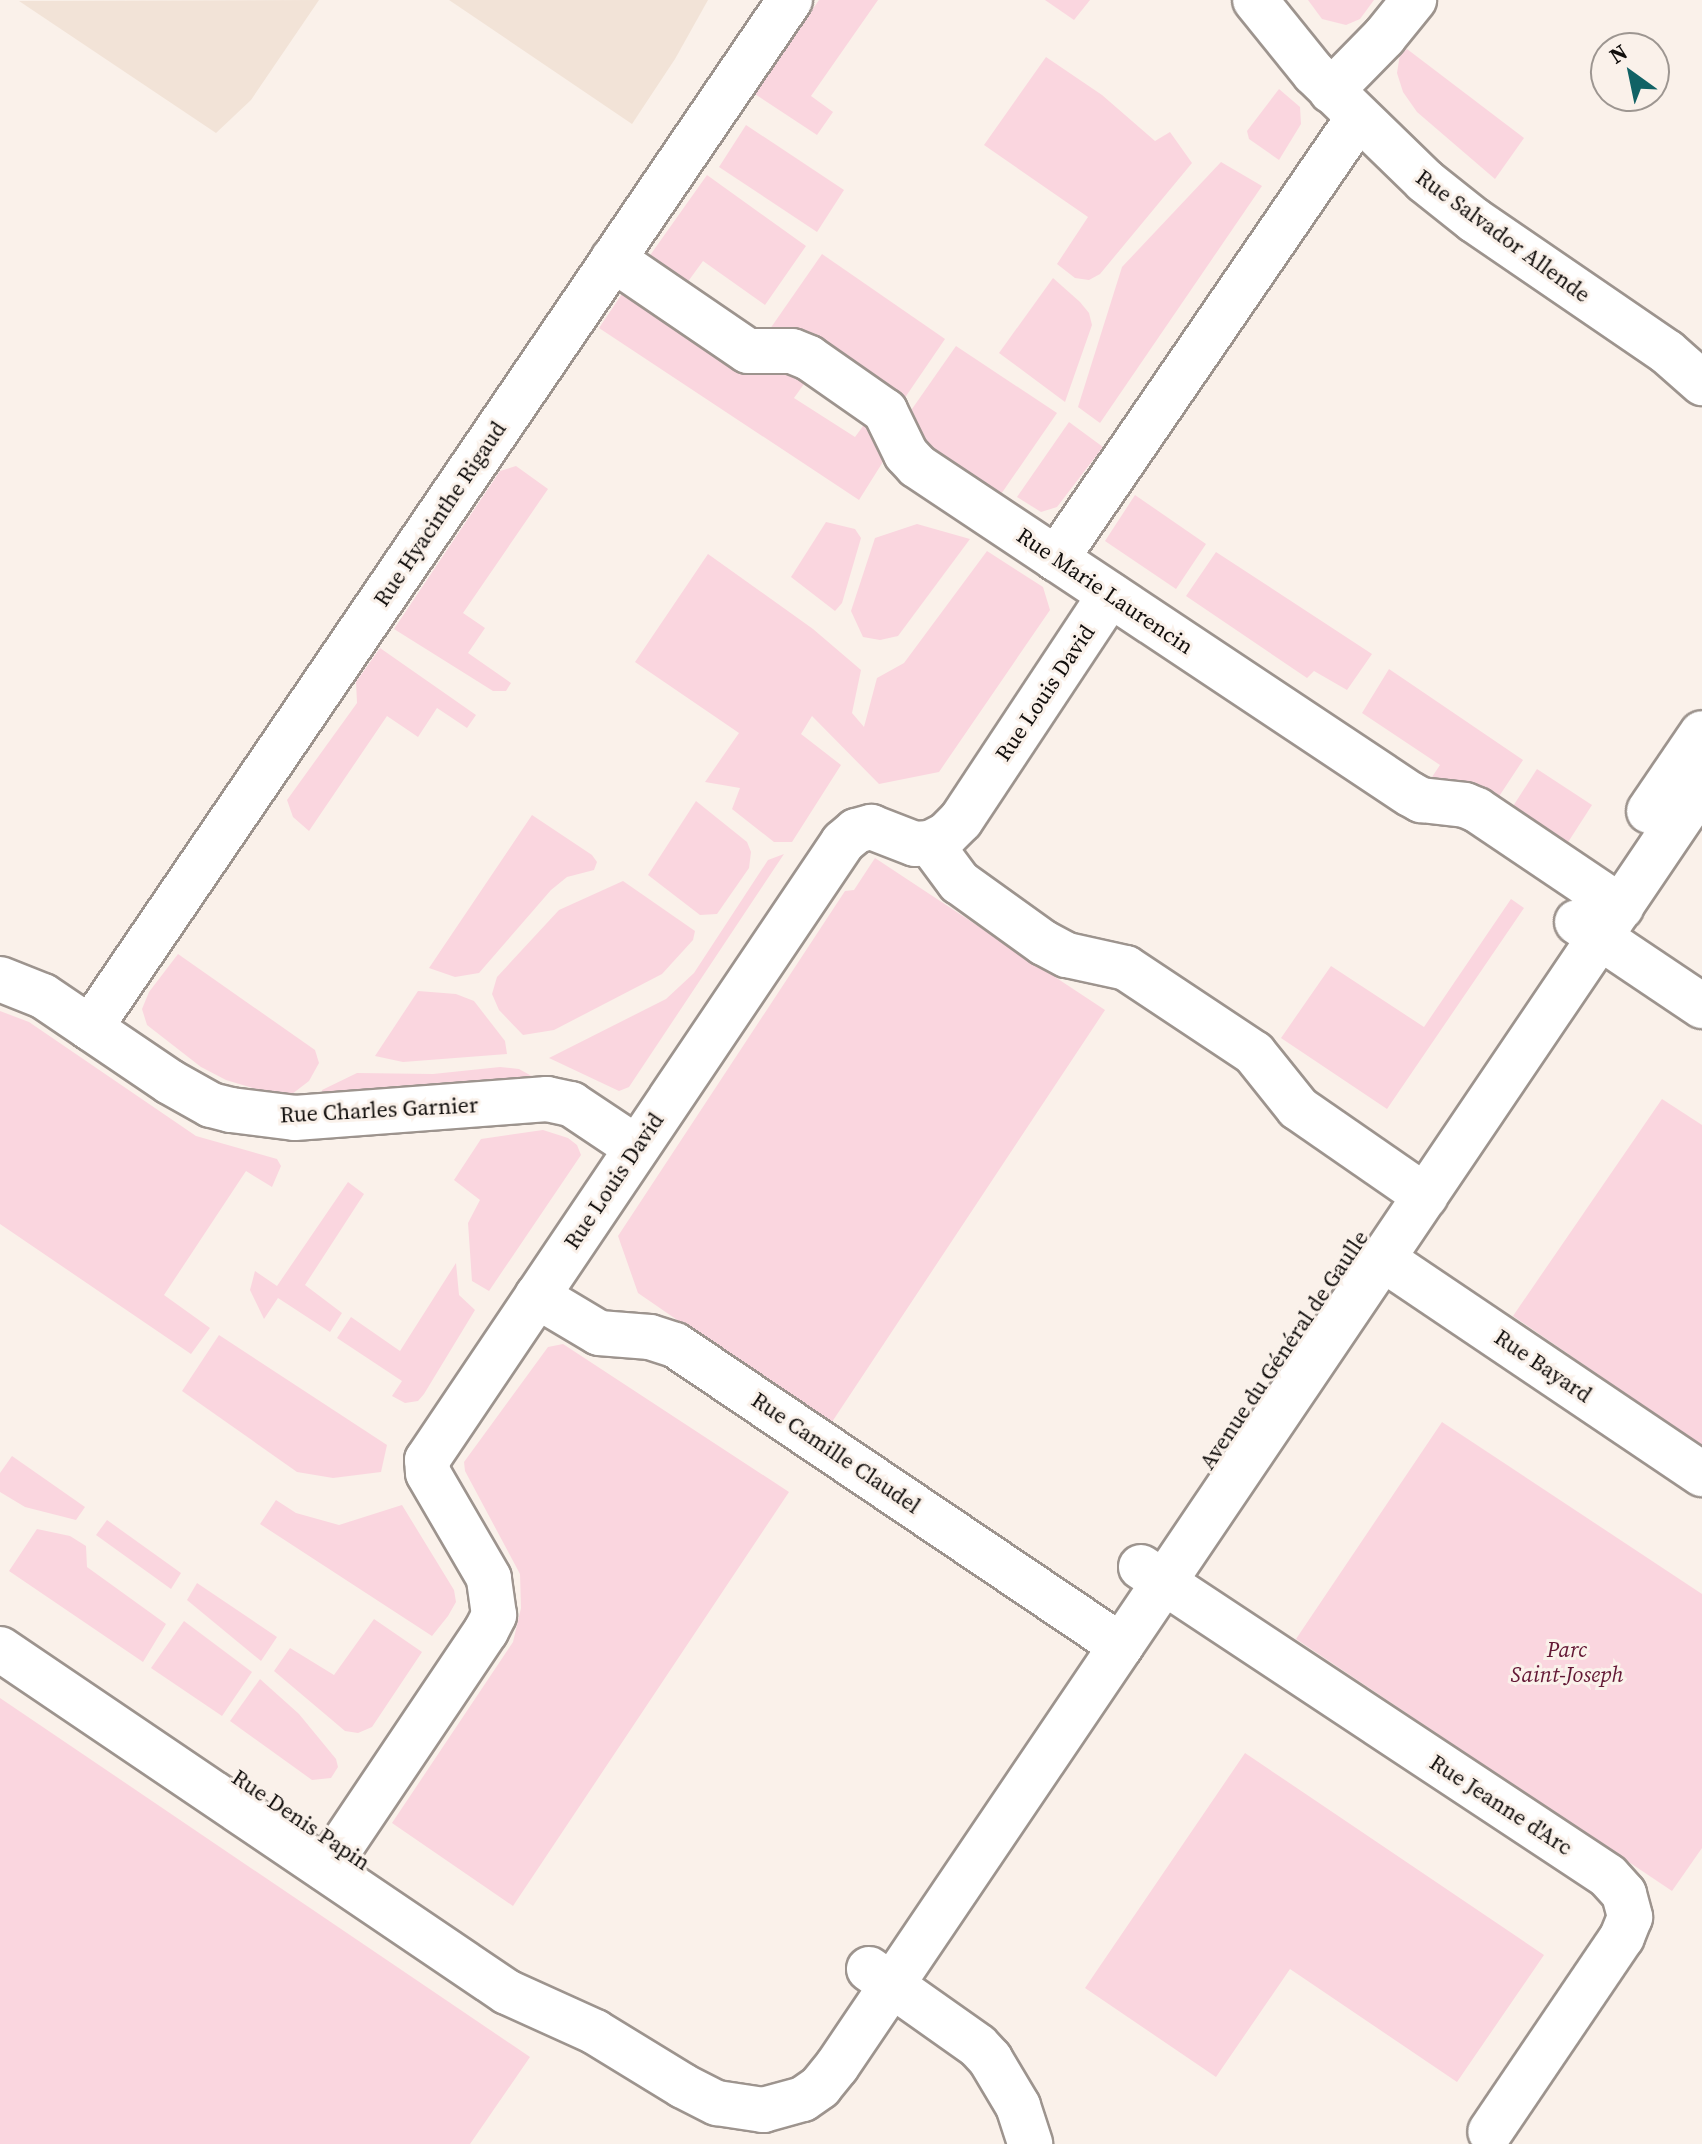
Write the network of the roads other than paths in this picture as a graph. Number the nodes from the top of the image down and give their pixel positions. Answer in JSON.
{"nodes":[{"id":1,"x":790,"y":0,"type":"edge"},
{"id":2,"x":1255,"y":0,"type":"edge"},
{"id":3,"x":1414,"y":0,"type":"edge"},
{"id":4,"x":1345,"y":104,"type":"junction"},
{"id":5,"x":613,"y":259,"type":"junction"},
{"id":6,"x":1684,"y":360,"type":"edge"},
{"id":7,"x":1702,"y":383,"type":"edge"},
{"id":8,"x":1056,"y":559,"type":"junction"},
{"id":9,"x":1110,"y":595,"type":"junction"},
{"id":10,"x":1702,"y":733,"type":"edge"},
{"id":11,"x":1702,"y":786,"type":"edge"},
{"id":12,"x":930,"y":843,"type":"junction"},
{"id":13,"x":1598,"y":914,"type":"junction"},
{"id":14,"x":0,"y":979,"type":"edge"},
{"id":15,"x":1702,"y":1006,"type":"edge"},
{"id":16,"x":90,"y":1028,"type":"junction"},
{"id":17,"x":637,"y":1148,"type":"junction"},
{"id":18,"x":1413,"y":1187,"type":"junction"},
{"id":19,"x":1383,"y":1259,"type":"junction"},
{"id":20,"x":537,"y":1296,"type":"junction"},
{"id":21,"x":1702,"y":1474,"type":"edge"},
{"id":22,"x":1151,"y":1574,"type":"junction"},
{"id":23,"x":0,"y":1615,"type":"edge"},
{"id":24,"x":1108,"y":1638,"type":"junction"},
{"id":25,"x":0,"y":1649,"type":"edge"},
{"id":26,"x":333,"y":1858,"type":"junction"},
{"id":27,"x":880,"y":1976,"type":"junction"},
{"id":28,"x":1490,"y":2132,"type":"dead end"},
{"id":29,"x":1030,"y":2144,"type":"edge"}],
"edges":[{"from":1,"to":5,"type":"street","name":"Rue Hyacinthe Rigaud"},
{"from":2,"to":4,"type":"street","name":"Rue Salvador Allende"},
{"from":3,"to":4,"type":"street"},
{"from":4,"to":6,"type":"street","name":"Rue Salvador Allende"},
{"from":4,"to":8,"type":"street"},
{"from":5,"to":8,"type":"street","name":"Rue Marie Laurencin"},
{"from":5,"to":16,"type":"street","name":"Rue Hyacinthe Rigaud"},
{"from":6,"to":7,"type":"street","name":"Rue Salvador Allende"},
{"from":8,"to":9,"type":"street","name":"Rue Marie Laurencin"},
{"from":9,"to":12,"type":"street","name":"Rue Louis David"},
{"from":9,"to":13,"type":"street","name":"Rue Marie Laurencin"},
{"from":10,"to":13,"type":"street","name":"Avenue du Général de Gaulle"},
{"from":11,"to":13,"type":"street","name":"Avenue du Général de Gaulle"},
{"from":12,"to":17,"type":"street","name":"Rue Louis David"},
{"from":12,"to":18,"type":"street"},
{"from":13,"to":15,"type":"street","name":"Rue Marie Laurencin"},
{"from":13,"to":18,"type":"street","name":"Avenue du Général de Gaulle"},
{"from":14,"to":16,"type":"street","name":"Rue Charles Garnier"},
{"from":16,"to":17,"type":"street","name":"Rue Charles Garnier"},
{"from":17,"to":20,"type":"street","name":"Rue Louis David"},
{"from":18,"to":19,"type":"street","name":"Avenue du Général de Gaulle"},
{"from":18,"to":22,"type":"street","name":"Avenue du Général de Gaulle"},
{"from":19,"to":21,"type":"street","name":"Rue Bayard"},
{"from":19,"to":22,"type":"street","name":"Avenue du Général de Gaulle"},
{"from":20,"to":24,"type":"street","name":"Rue Camille Claudel"},
{"from":20,"to":26,"type":"street","name":"Rue Louis David"},
{"from":22,"to":24,"type":"street","name":"Avenue du Général de Gaulle"},
{"from":22,"to":28,"type":"street","name":"Rue Jeanne d'Arc"},
{"from":23,"to":26,"type":"street","name":"Rue Denis Papin"},
{"from":24,"to":27,"type":"street","name":"Avenue du Général de Gaulle"},
{"from":25,"to":26,"type":"street","name":"Rue Denis Papin"},
{"from":26,"to":27,"type":"street","name":"Rue Denis Papin"},
{"from":27,"to":29,"type":"street"}]}
